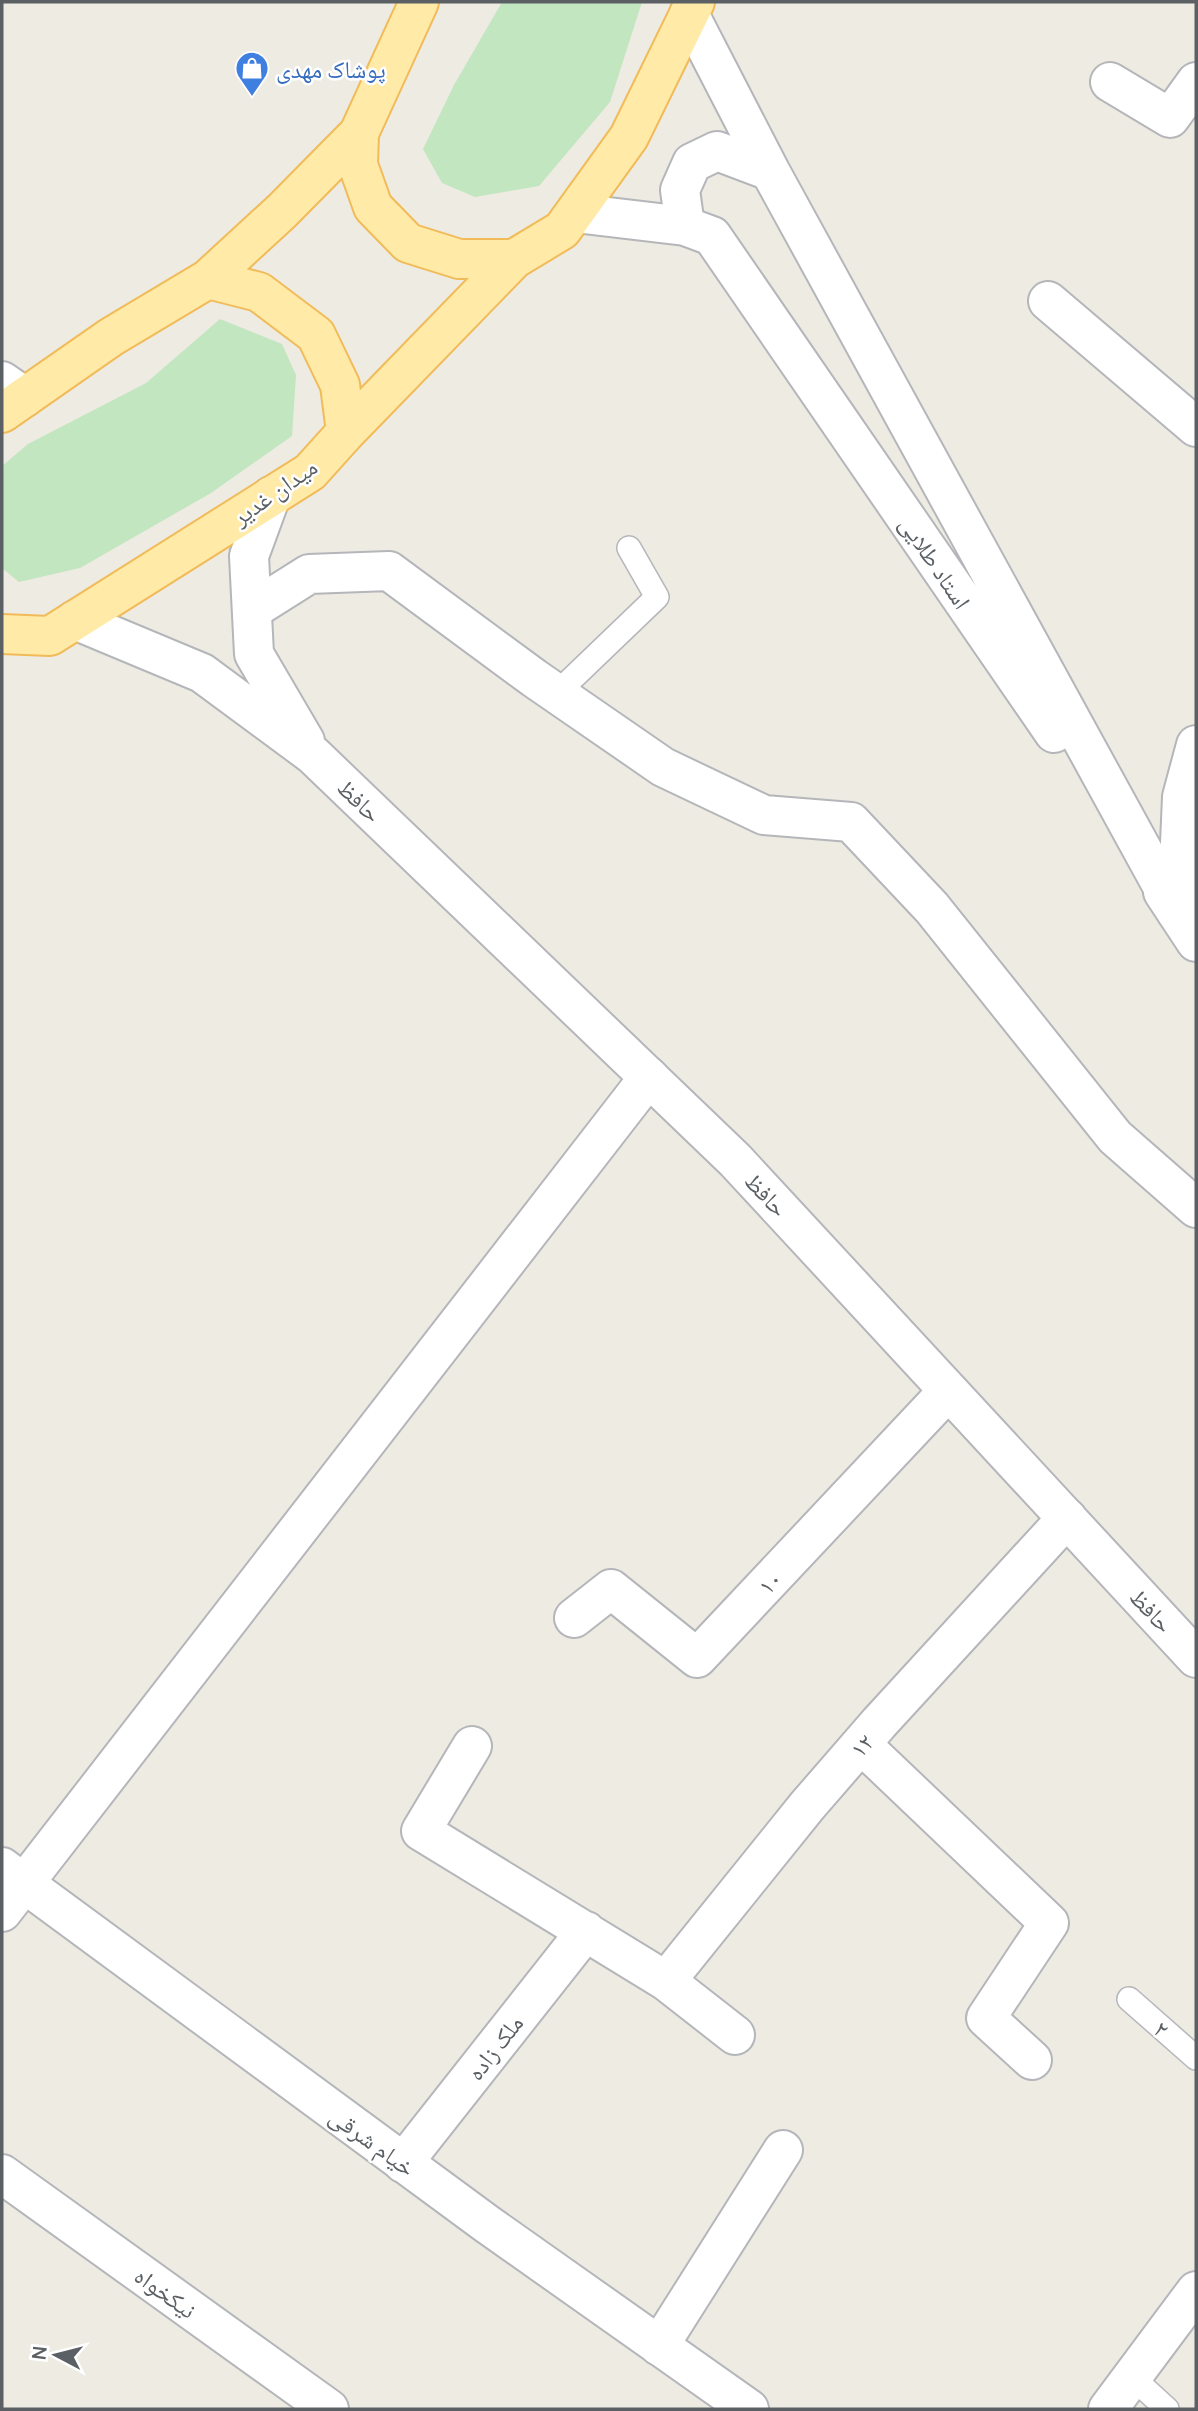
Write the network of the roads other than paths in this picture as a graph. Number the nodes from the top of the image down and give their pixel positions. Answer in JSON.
{"nodes":[{"id":1,"x":419,"y":2,"type":"edge"},
{"id":2,"x":692,"y":8,"type":"edge"},
{"id":3,"x":1110,"y":82,"type":"dead end"},
{"id":4,"x":1196,"y":82,"type":"edge"},
{"id":5,"x":359,"y":133,"type":"junction"},
{"id":6,"x":770,"y":171,"type":"junction"},
{"id":7,"x":575,"y":213,"type":"junction"},
{"id":8,"x":685,"y":226,"type":"junction"},
{"id":9,"x":514,"y":259,"type":"junction"},
{"id":10,"x":208,"y":279,"type":"junction"},
{"id":11,"x":1048,"y":301,"type":"dead end"},
{"id":12,"x":9,"y":397,"type":"edge"},
{"id":13,"x":1196,"y":427,"type":"edge"},
{"id":14,"x":346,"y":432,"type":"junction"},
{"id":15,"x":271,"y":496,"type":"junction"},
{"id":16,"x":629,"y":548,"type":"dead end"},
{"id":17,"x":252,"y":610,"type":"junction"},
{"id":18,"x":75,"y":620,"type":"junction"},
{"id":19,"x":2,"y":634,"type":"edge"},
{"id":20,"x":557,"y":693,"type":"junction"},
{"id":21,"x":1196,"y":746,"type":"edge"},
{"id":22,"x":313,"y":755,"type":"junction"},
{"id":23,"x":1187,"y":927,"type":"edge"},
{"id":24,"x":649,"y":1077,"type":"junction"},
{"id":25,"x":1196,"y":1208,"type":"edge"},
{"id":26,"x":948,"y":1391,"type":"junction"},
{"id":27,"x":1067,"y":1518,"type":"junction"},
{"id":28,"x":574,"y":1618,"type":"dead end"},
{"id":29,"x":1196,"y":1658,"type":"edge"},
{"id":30,"x":861,"y":1745,"type":"junction"},
{"id":31,"x":472,"y":1746,"type":"dead end"},
{"id":32,"x":9,"y":1887,"type":"edge"},
{"id":33,"x":586,"y":1931,"type":"junction"},
{"id":34,"x":666,"y":1981,"type":"junction"},
{"id":35,"x":1129,"y":1998,"type":"dead end"},
{"id":36,"x":735,"y":2035,"type":"dead end"},
{"id":37,"x":1196,"y":2058,"type":"edge"},
{"id":38,"x":1032,"y":2060,"type":"dead end"},
{"id":39,"x":783,"y":2150,"type":"dead end"},
{"id":40,"x":403,"y":2163,"type":"junction"},
{"id":41,"x":2,"y":2174,"type":"edge"},
{"id":42,"x":1196,"y":2291,"type":"edge"},
{"id":43,"x":659,"y":2346,"type":"junction"},
{"id":44,"x":1132,"y":2377,"type":"junction"},
{"id":45,"x":330,"y":2409,"type":"edge"},
{"id":46,"x":749,"y":2409,"type":"edge"},
{"id":47,"x":1108,"y":2409,"type":"edge"},
{"id":48,"x":1167,"y":2409,"type":"edge"}],
"edges":[{"from":1,"to":5,"type":"main road"},
{"from":2,"to":6,"type":"street","name":"استاد طلایی"},
{"from":2,"to":7,"type":"main road","name":"میدان غدیر"},
{"from":3,"to":4,"type":"street"},
{"from":5,"to":9,"type":"main road"},
{"from":5,"to":10,"type":"main road"},
{"from":6,"to":8,"type":"street"},
{"from":6,"to":23,"type":"street","name":"استاد طلایی"},
{"from":7,"to":8,"type":"street","name":"استاد طلایی"},
{"from":7,"to":9,"type":"main road","name":"میدان غدیر"},
{"from":8,"to":23,"type":"street","name":"استاد طلایی"},
{"from":9,"to":14,"type":"main road","name":"میدان غدیر"},
{"from":10,"to":12,"type":"main road"},
{"from":10,"to":14,"type":"main road"},
{"from":11,"to":13,"type":"street"},
{"from":14,"to":15,"type":"main road","name":"میدان غدیر"},
{"from":15,"to":17,"type":"street"},
{"from":15,"to":18,"type":"main road","name":"میدان غدیر"},
{"from":16,"to":20,"type":"lane"},
{"from":17,"to":20,"type":"street"},
{"from":17,"to":22,"type":"street"},
{"from":18,"to":19,"type":"main road","name":"میدان غدیر"},
{"from":18,"to":22,"type":"street"},
{"from":20,"to":25,"type":"street"},
{"from":21,"to":23,"type":"street"},
{"from":22,"to":24,"type":"street","name":"حافظ"},
{"from":24,"to":26,"type":"street","name":"حافظ"},
{"from":24,"to":32,"type":"street"},
{"from":26,"to":27,"type":"street","name":"حافظ"},
{"from":26,"to":28,"type":"street","name":"۱۰"},
{"from":27,"to":29,"type":"street","name":"حافظ"},
{"from":27,"to":30,"type":"street","name":"۱۲"},
{"from":30,"to":34,"type":"street","name":"۱۲"},
{"from":30,"to":38,"type":"street"},
{"from":31,"to":33,"type":"street"},
{"from":32,"to":40,"type":"street","name":"خیام شرقی"},
{"from":33,"to":34,"type":"street"},
{"from":33,"to":40,"type":"street","name":"ملک زاده"},
{"from":34,"to":36,"type":"street"},
{"from":35,"to":37,"type":"lane","name":"۲"},
{"from":39,"to":43,"type":"street"},
{"from":40,"to":43,"type":"street","name":"خیام شرقی"},
{"from":41,"to":45,"type":"street","name":"نیکخواه"},
{"from":42,"to":44,"type":"street"},
{"from":43,"to":46,"type":"street","name":"خیام شرقی"},
{"from":44,"to":47,"type":"street"},
{"from":44,"to":48,"type":"lane"}]}
